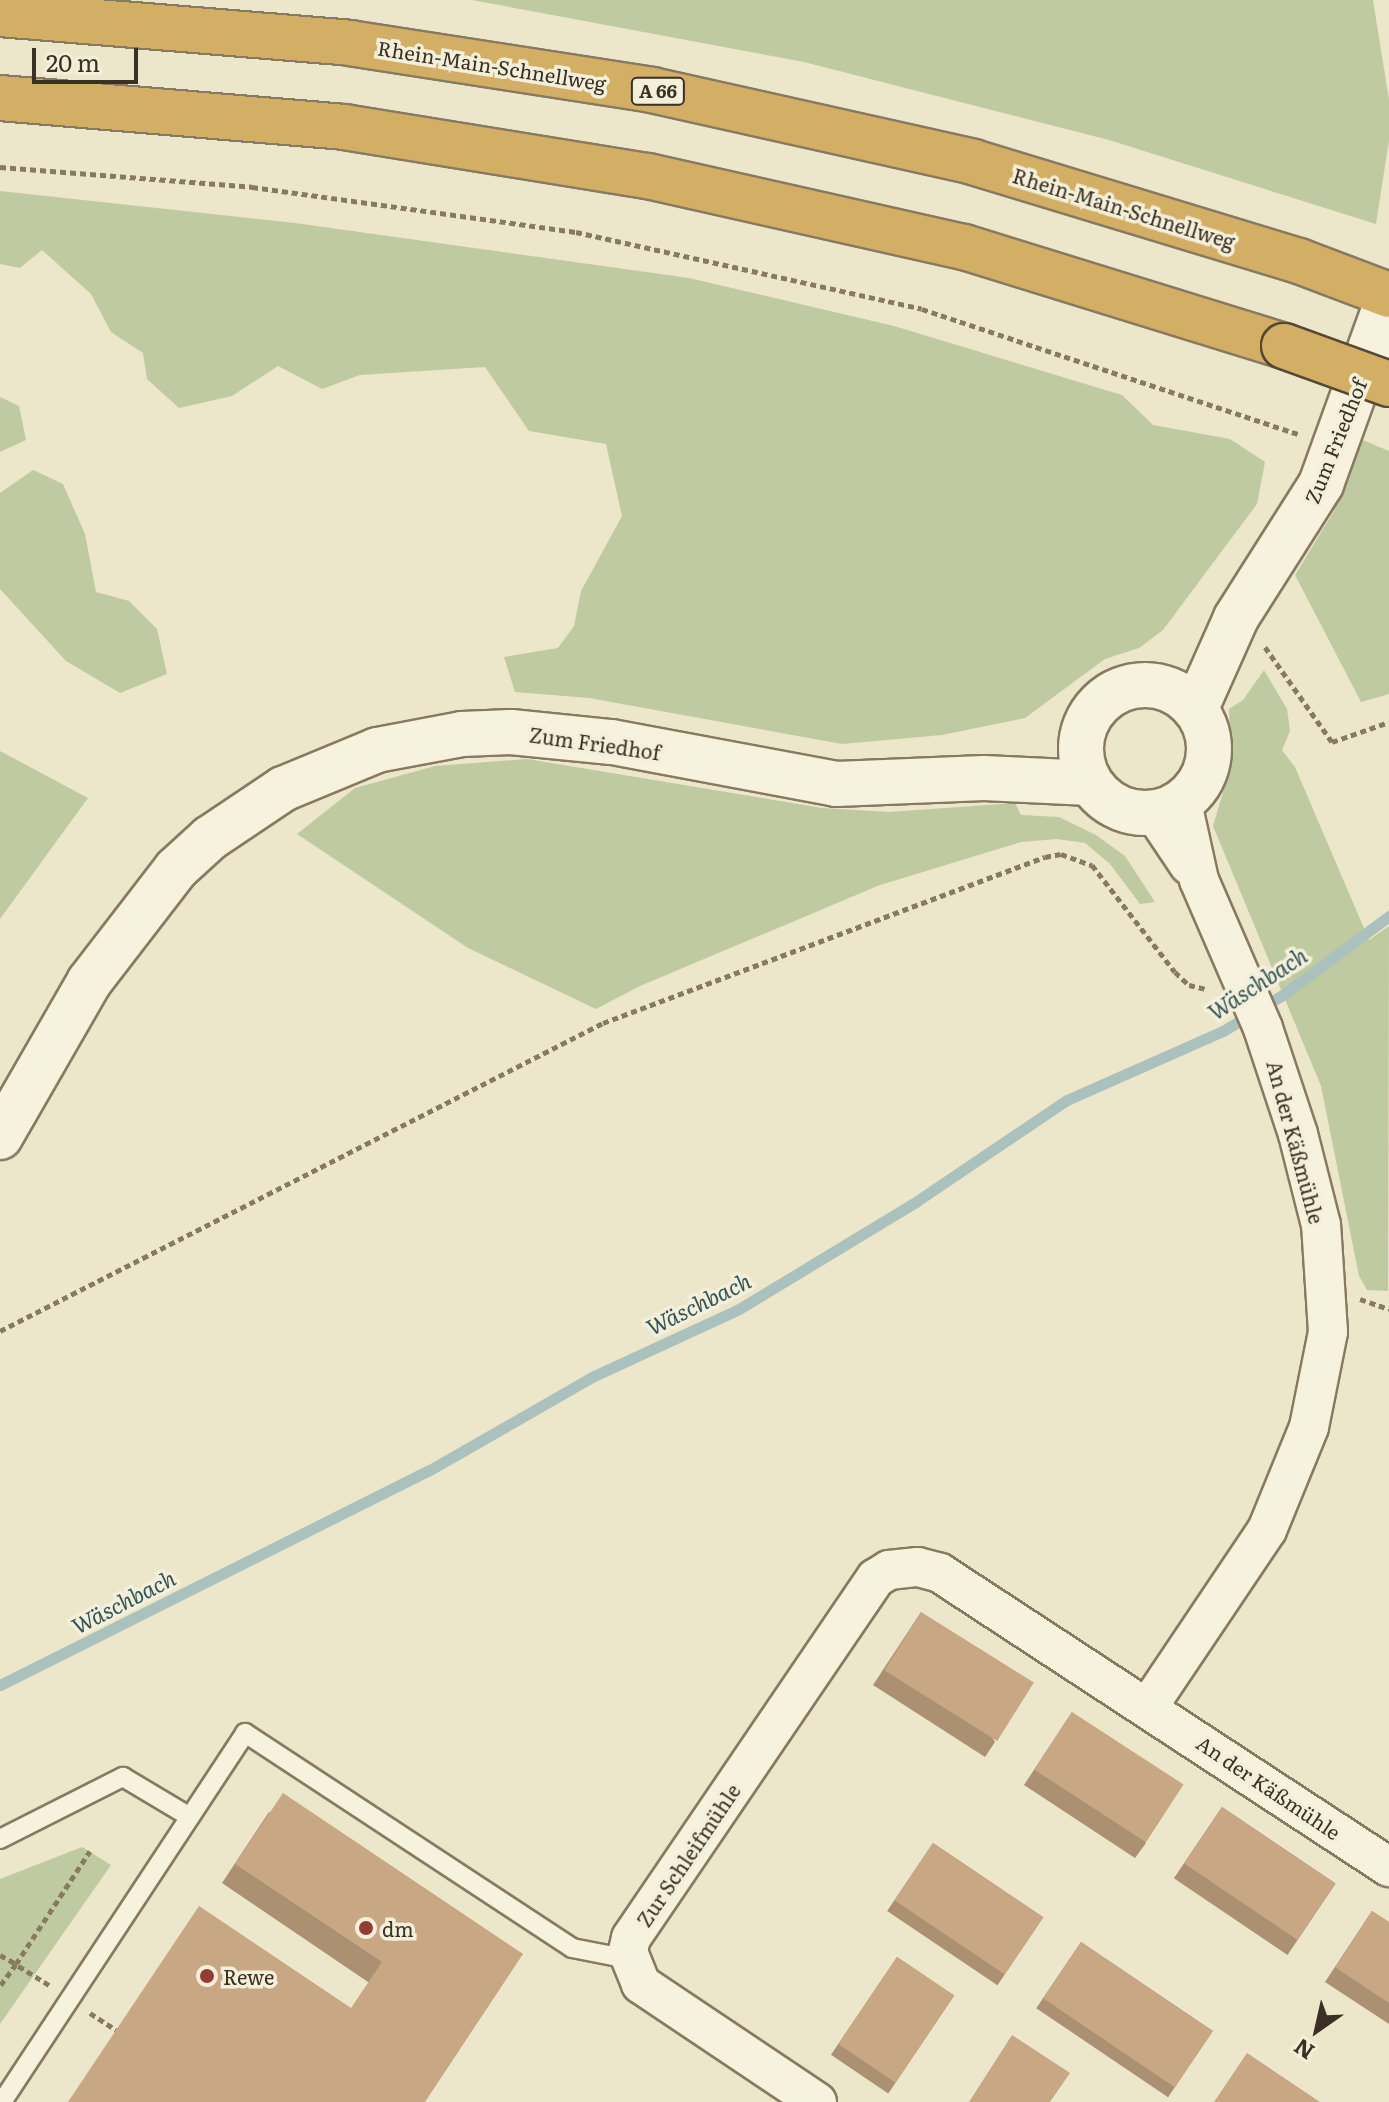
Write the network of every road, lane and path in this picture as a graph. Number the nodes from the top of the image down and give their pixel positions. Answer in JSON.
{"nodes":[{"id":1,"x":0,"y":14,"type":"edge"},
{"id":2,"x":0,"y":98,"type":"edge"},
{"id":3,"x":0,"y":167,"type":"edge"},
{"id":4,"x":1389,"y":295,"type":"edge"},
{"id":5,"x":1389,"y":384,"type":"edge"},
{"id":6,"x":1310,"y":438,"type":"dead end"},
{"id":7,"x":1236,"y":618,"type":"junction"},
{"id":8,"x":1180,"y":698,"type":"junction"},
{"id":9,"x":1389,"y":722,"type":"edge"},
{"id":10,"x":1081,"y":739,"type":"junction"},
{"id":11,"x":984,"y":778,"type":"junction"},
{"id":12,"x":1090,"y":783,"type":"junction"},
{"id":13,"x":1168,"y":808,"type":"junction"},
{"id":14,"x":1232,"y":990,"type":"junction"},
{"id":15,"x":0,"y":1137,"type":"edge"},
{"id":16,"x":0,"y":1331,"type":"edge"},
{"id":17,"x":902,"y":1566,"type":"joint"},
{"id":18,"x":1148,"y":1707,"type":"junction"},
{"id":19,"x":190,"y":1817,"type":"junction"},
{"id":20,"x":0,"y":1839,"type":"edge"},
{"id":21,"x":90,"y":1851,"type":"dead end"},
{"id":22,"x":1389,"y":1867,"type":"edge"},
{"id":23,"x":0,"y":1955,"type":"edge"},
{"id":24,"x":628,"y":1959,"type":"junction"},
{"id":25,"x":16,"y":1964,"type":"junction"},
{"id":26,"x":0,"y":1986,"type":"edge"},
{"id":27,"x":70,"y":1999,"type":"junction"},
{"id":28,"x":116,"y":2030,"type":"edge"},
{"id":29,"x":2,"y":2102,"type":"edge"},
{"id":30,"x":817,"y":2102,"type":"edge"}],
"edges":[{"from":1,"to":4,"type":"highway","name":"Rhein-Main-Schnellweg","number":"A 66"},
{"from":2,"to":5,"type":"highway","bridge":true},
{"from":3,"to":6,"type":"path"},
{"from":4,"to":7,"type":"street","name":"Zum Friedhof"},
{"from":7,"to":8,"type":"street","name":"Zum Friedhof"},
{"from":7,"to":9,"type":"path"},
{"from":8,"to":10,"type":"street"},
{"from":8,"to":13,"type":"street"},
{"from":10,"to":11,"type":"street","name":"Zum Friedhof"},
{"from":10,"to":12,"type":"street"},
{"from":11,"to":12,"type":"street","name":"Zum Friedhof"},
{"from":11,"to":15,"type":"street","name":"Zum Friedhof"},
{"from":12,"to":13,"type":"street"},
{"from":13,"to":14,"type":"street","name":"An der Käßmühle"},
{"from":14,"to":16,"type":"path"},
{"from":14,"to":18,"type":"street","name":"An der Käßmühle"},
{"from":17,"to":18,"type":"street","name":"An der Käßmühle"},
{"from":17,"to":24,"type":"street","name":"Zur Schleifmühle"},
{"from":18,"to":22,"type":"street","name":"An der Käßmühle"},
{"from":19,"to":20,"type":"lane"},
{"from":19,"to":24,"type":"lane"},
{"from":19,"to":27,"type":"lane"},
{"from":21,"to":25,"type":"path"},
{"from":23,"to":25,"type":"path"},
{"from":24,"to":30,"type":"street"},
{"from":25,"to":26,"type":"path"},
{"from":25,"to":27,"type":"path"},
{"from":27,"to":28,"type":"path"},
{"from":27,"to":29,"type":"lane"}]}
